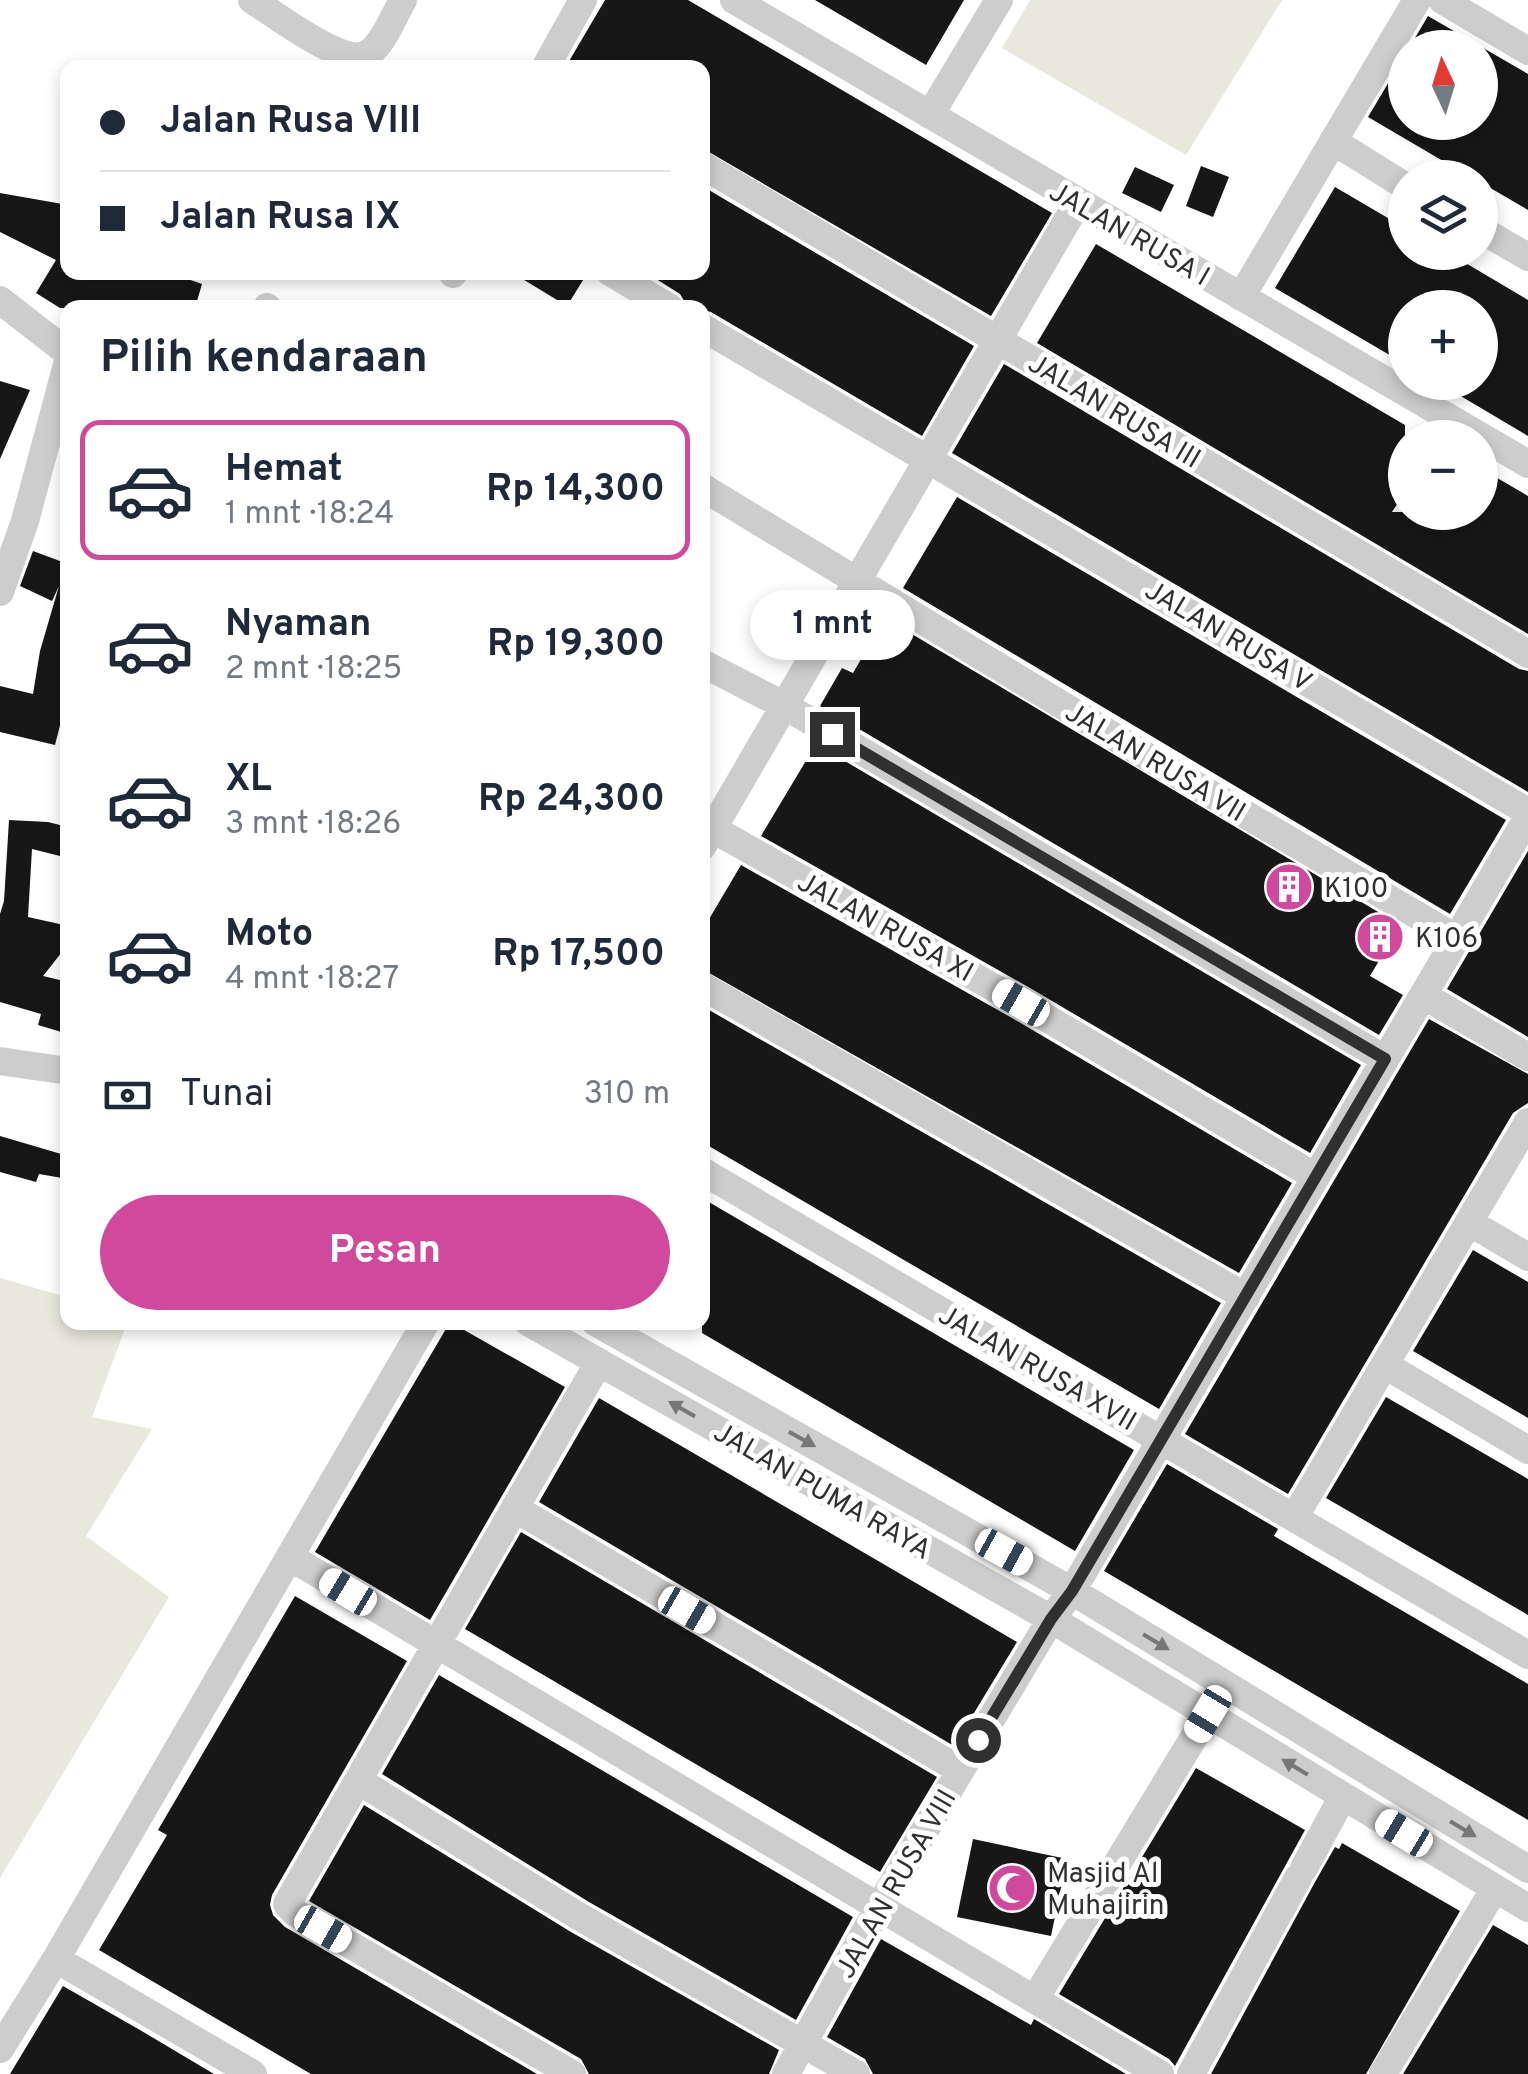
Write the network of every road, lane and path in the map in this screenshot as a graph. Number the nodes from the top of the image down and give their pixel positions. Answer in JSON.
{"nodes":[{"id":1,"x":252,"y":0,"type":"edge"},
{"id":2,"x":403,"y":0,"type":"edge"},
{"id":3,"x":583,"y":0,"type":"edge"},
{"id":4,"x":734,"y":0,"type":"edge"},
{"id":5,"x":1000,"y":0,"type":"edge"},
{"id":6,"x":1417,"y":0,"type":"edge"},
{"id":7,"x":1442,"y":0,"type":"edge"},
{"id":8,"x":1528,"y":51,"type":"edge"},
{"id":9,"x":549,"y":60,"type":"edge"},
{"id":10,"x":930,"y":115,"type":"junction"},
{"id":11,"x":1333,"y":141,"type":"junction"},
{"id":12,"x":710,"y":170,"type":"edge"},
{"id":13,"x":1388,"y":175,"type":"edge"},
{"id":14,"x":1078,"y":202,"type":"junction"},
{"id":15,"x":1498,"y":240,"type":"edge"},
{"id":16,"x":1528,"y":257,"type":"edge"},
{"id":17,"x":623,"y":280,"type":"edge"},
{"id":18,"x":1240,"y":297,"type":"junction"},
{"id":19,"x":0,"y":300,"type":"edge"},
{"id":20,"x":657,"y":300,"type":"edge"},
{"id":21,"x":710,"y":332,"type":"edge"},
{"id":22,"x":998,"y":340,"type":"junction"},
{"id":23,"x":60,"y":347,"type":"edge"},
{"id":24,"x":60,"y":391,"type":"edge"},
{"id":25,"x":929,"y":458,"type":"junction"},
{"id":26,"x":1528,"y":464,"type":"edge"},
{"id":27,"x":710,"y":491,"type":"edge"},
{"id":28,"x":857,"y":582,"type":"junction"},
{"id":29,"x":0,"y":592,"type":"edge"},
{"id":30,"x":1528,"y":654,"type":"edge"},
{"id":31,"x":710,"y":667,"type":"edge"},
{"id":32,"x":784,"y":706,"type":"junction"},
{"id":33,"x":1528,"y":814,"type":"edge"},
{"id":34,"x":710,"y":835,"type":"edge"},
{"id":35,"x":710,"y":839,"type":"edge"},
{"id":36,"x":1456,"y":938,"type":"junction"},
{"id":37,"x":710,"y":991,"type":"edge"},
{"id":38,"x":1423,"y":995,"type":"junction"},
{"id":39,"x":1528,"y":1056,"type":"edge"},
{"id":40,"x":1385,"y":1059,"type":"junction"},
{"id":41,"x":0,"y":1061,"type":"edge"},
{"id":42,"x":60,"y":1070,"type":"edge"},
{"id":43,"x":1528,"y":1122,"type":"edge"},
{"id":44,"x":710,"y":1176,"type":"edge"},
{"id":45,"x":1316,"y":1177,"type":"junction"},
{"id":46,"x":1469,"y":1222,"type":"junction"},
{"id":47,"x":1528,"y":1257,"type":"edge"},
{"id":48,"x":1246,"y":1297,"type":"junction"},
{"id":49,"x":421,"y":1330,"type":"edge"},
{"id":50,"x":542,"y":1330,"type":"edge"},
{"id":51,"x":609,"y":1330,"type":"edge"},
{"id":52,"x":598,"y":1362,"type":"junction"},
{"id":53,"x":1385,"y":1365,"type":"junction"},
{"id":54,"x":1161,"y":1440,"type":"junction"},
{"id":55,"x":1528,"y":1450,"type":"edge"},
{"id":56,"x":516,"y":1509,"type":"junction"},
{"id":57,"x":1294,"y":1518,"type":"junction"},
{"id":58,"x":290,"y":1557,"type":"junction"},
{"id":59,"x":1072,"y":1591,"type":"junction"},
{"id":60,"x":1051,"y":1619,"type":"junction"},
{"id":61,"x":436,"y":1645,"type":"junction"},
{"id":62,"x":1528,"y":1655,"type":"edge"},
{"id":63,"x":1208,"y":1714,"type":"junction"},
{"id":64,"x":960,"y":1770,"type":"junction"},
{"id":65,"x":359,"y":1781,"type":"junction"},
{"id":66,"x":1343,"y":1796,"type":"junction"},
{"id":67,"x":1528,"y":1868,"type":"edge"},
{"id":68,"x":1495,"y":1888,"type":"junction"},
{"id":69,"x":879,"y":1907,"type":"junction"},
{"id":70,"x":1528,"y":1908,"type":"edge"},
{"id":71,"x":56,"y":1959,"type":"junction"},
{"id":72,"x":1035,"y":1999,"type":"junction"},
{"id":73,"x":804,"y":2043,"type":"junction"},
{"id":74,"x":0,"y":2049,"type":"edge"},
{"id":75,"x":253,"y":2074,"type":"edge"},
{"id":76,"x":572,"y":2074,"type":"edge"},
{"id":77,"x":786,"y":2074,"type":"edge"},
{"id":78,"x":856,"y":2074,"type":"edge"},
{"id":79,"x":1160,"y":2074,"type":"edge"},
{"id":80,"x":1190,"y":2074,"type":"edge"},
{"id":81,"x":1383,"y":2074,"type":"edge"}],
"edges":[{"from":1,"to":2,"type":"street"},
{"from":3,"to":9,"type":"street"},
{"from":4,"to":10,"type":"street","name":"JALAN RUSA I"},
{"from":5,"to":10,"type":"street"},
{"from":6,"to":11,"type":"street"},
{"from":7,"to":8,"type":"street"},
{"from":10,"to":14,"type":"street","name":"JALAN RUSA I"},
{"from":11,"to":13,"type":"street"},
{"from":11,"to":18,"type":"street"},
{"from":12,"to":22,"type":"street","name":"JALAN RUSA III"},
{"from":14,"to":18,"type":"street","name":"JALAN RUSA I"},
{"from":14,"to":22,"type":"street"},
{"from":15,"to":16,"type":"street"},
{"from":17,"to":20,"type":"street"},
{"from":18,"to":26,"type":"street","name":"JALAN RUSA I"},
{"from":19,"to":23,"type":"street"},
{"from":21,"to":25,"type":"street","name":"JALAN RUSA V"},
{"from":22,"to":25,"type":"street"},
{"from":22,"to":30,"type":"street","name":"JALAN RUSA III"},
{"from":24,"to":29,"type":"street"},
{"from":25,"to":28,"type":"street"},
{"from":25,"to":33,"type":"street","name":"JALAN RUSA V"},
{"from":27,"to":28,"type":"street","name":"JALAN RUSA VII"},
{"from":28,"to":32,"type":"street"},
{"from":28,"to":36,"type":"street","name":"JALAN RUSA VII"},
{"from":31,"to":32,"type":"street"},
{"from":32,"to":34,"type":"street"},
{"from":32,"to":40,"type":"street"},
{"from":33,"to":36,"type":"street","name":"JALAN RUSA VIII"},
{"from":35,"to":45,"type":"street","name":"JALAN RUSA XI"},
{"from":36,"to":38,"type":"street","name":"JALAN RUSA VIII"},
{"from":37,"to":48,"type":"street"},
{"from":38,"to":39,"type":"street"},
{"from":38,"to":40,"type":"street","name":"JALAN RUSA VIII"},
{"from":40,"to":45,"type":"street","name":"JALAN RUSA VIII"},
{"from":41,"to":42,"type":"street"},
{"from":43,"to":46,"type":"street"},
{"from":44,"to":54,"type":"street","name":"JALAN RUSA XVII"},
{"from":45,"to":48,"type":"street","name":"JALAN RUSA VIII"},
{"from":46,"to":47,"type":"street"},
{"from":46,"to":53,"type":"street"},
{"from":48,"to":54,"type":"street","name":"JALAN RUSA VIII"},
{"from":49,"to":58,"type":"street"},
{"from":50,"to":52,"type":"street","name":"JALAN PUMA RAYA"},
{"from":51,"to":59,"type":"street","name":"JALAN PUMA RAYA","one_way":true},
{"from":52,"to":56,"type":"street"},
{"from":60,"to":52,"type":"street","name":"JALAN PUMA RAYA","one_way":true},
{"from":53,"to":55,"type":"street"},
{"from":53,"to":57,"type":"street"},
{"from":54,"to":57,"type":"street","name":"JALAN RUSA XVII"},
{"from":54,"to":59,"type":"street","name":"JALAN RUSA VIII"},
{"from":56,"to":61,"type":"street"},
{"from":56,"to":64,"type":"street"},
{"from":57,"to":62,"type":"street","name":"JALAN RUSA XVII"},
{"from":58,"to":61,"type":"street"},
{"from":58,"to":71,"type":"street"},
{"from":59,"to":60,"type":"street","name":"JALAN RUSA VIII"},
{"from":59,"to":67,"type":"street","name":"JALAN PUMA RAYA","one_way":true},
{"from":60,"to":63,"type":"street","name":"JALAN PUMA RAYA"},
{"from":60,"to":64,"type":"street","name":"JALAN RUSA VIII"},
{"from":61,"to":65,"type":"street"},
{"from":61,"to":69,"type":"street"},
{"from":66,"to":63,"type":"street","name":"JALAN PUMA RAYA","one_way":true},
{"from":63,"to":72,"type":"street"},
{"from":64,"to":69,"type":"street","name":"JALAN RUSA VIII"},
{"from":65,"to":73,"type":"street"},
{"from":65,"to":76,"type":"street"},
{"from":66,"to":68,"type":"street","name":"JALAN PUMA RAYA"},
{"from":66,"to":80,"type":"street"},
{"from":68,"to":70,"type":"street","name":"JALAN PUMA RAYA"},
{"from":68,"to":81,"type":"street"},
{"from":69,"to":72,"type":"street"},
{"from":69,"to":73,"type":"street","name":"JALAN RUSA VIII"},
{"from":71,"to":74,"type":"street"},
{"from":71,"to":75,"type":"street"},
{"from":72,"to":79,"type":"street"},
{"from":73,"to":77,"type":"street","name":"JALAN RUSA VIII"},
{"from":73,"to":78,"type":"street"}]}
